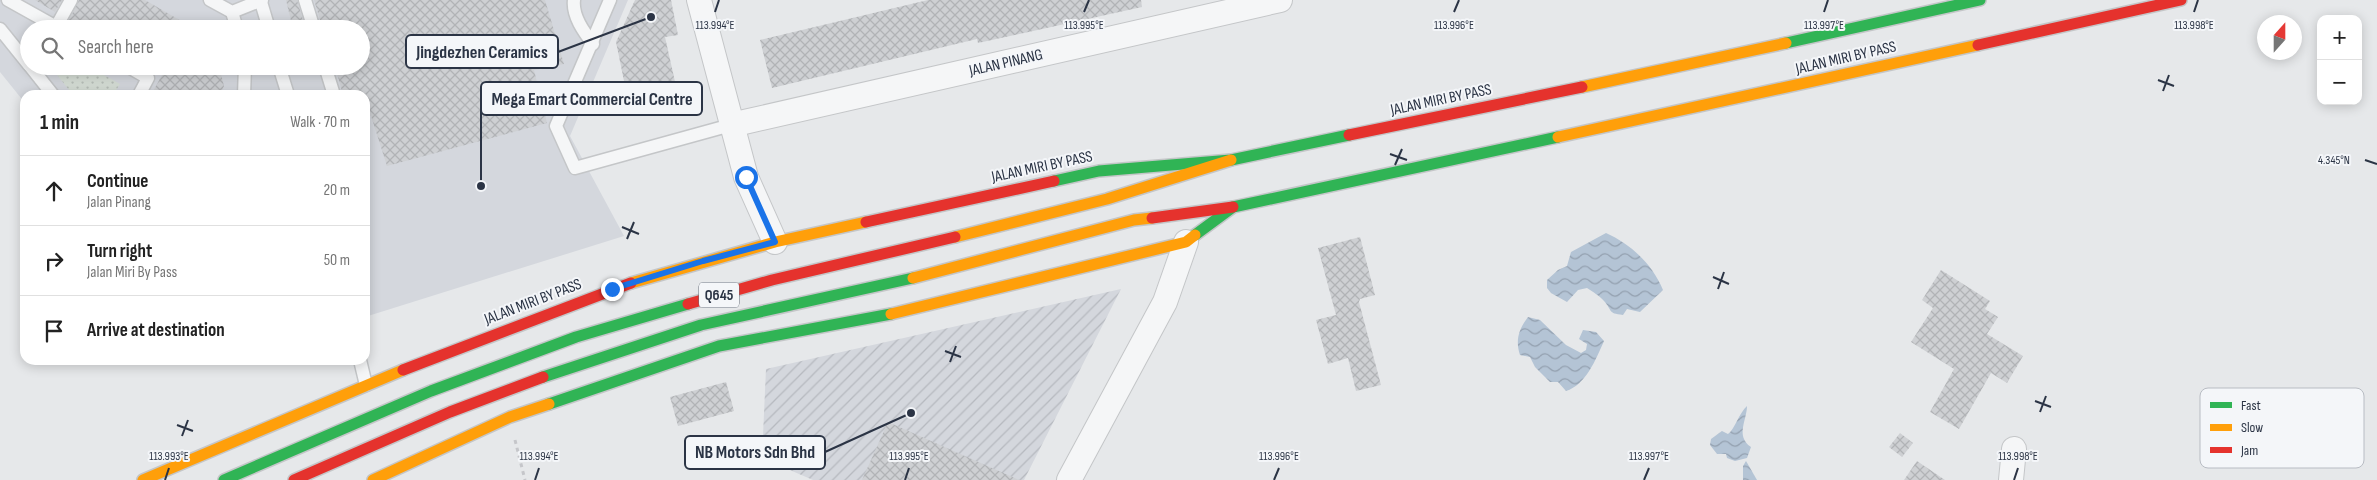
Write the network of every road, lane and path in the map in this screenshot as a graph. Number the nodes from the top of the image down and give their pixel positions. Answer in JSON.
{"nodes":[{"id":1,"x":8,"y":0,"type":"edge"},
{"id":2,"x":71,"y":0,"type":"edge"},
{"id":3,"x":210,"y":0,"type":"edge"},
{"id":4,"x":305,"y":0,"type":"edge"},
{"id":5,"x":574,"y":0,"type":"edge"},
{"id":6,"x":610,"y":0,"type":"edge"},
{"id":7,"x":699,"y":0,"type":"edge"},
{"id":8,"x":1280,"y":0,"type":"edge"},
{"id":9,"x":1980,"y":0,"type":"edge"},
{"id":10,"x":2181,"y":0,"type":"edge"},
{"id":11,"x":261,"y":1,"type":"edge"},
{"id":12,"x":1925,"y":6,"type":"edge"},
{"id":13,"x":232,"y":12,"type":"junction"},
{"id":14,"x":44,"y":20,"type":"edge"},
{"id":15,"x":62,"y":20,"type":"edge"},
{"id":16,"x":234,"y":20,"type":"edge"},
{"id":17,"x":266,"y":20,"type":"edge"},
{"id":18,"x":311,"y":20,"type":"edge"},
{"id":19,"x":0,"y":29,"type":"edge"},
{"id":20,"x":593,"y":44,"type":"junction"},
{"id":21,"x":20,"y":55,"type":"edge"},
{"id":22,"x":36,"y":75,"type":"edge"},
{"id":23,"x":143,"y":75,"type":"edge"},
{"id":24,"x":245,"y":75,"type":"edge"},
{"id":25,"x":282,"y":75,"type":"edge"},
{"id":26,"x":328,"y":75,"type":"edge"},
{"id":27,"x":49,"y":90,"type":"edge"},
{"id":28,"x":142,"y":90,"type":"edge"},
{"id":29,"x":244,"y":90,"type":"edge"},
{"id":30,"x":287,"y":90,"type":"edge"},
{"id":31,"x":332,"y":90,"type":"edge"},
{"id":32,"x":732,"y":126,"type":"junction"},
{"id":33,"x":1231,"y":160,"type":"junction"},
{"id":34,"x":1233,"y":208,"type":"junction"},
{"id":35,"x":775,"y":242,"type":"junction"},
{"id":36,"x":1186,"y":242,"type":"junction"},
{"id":37,"x":361,"y":365,"type":"edge"},
{"id":38,"x":366,"y":385,"type":"junction"},
{"id":39,"x":510,"y":417,"type":"junction"},
{"id":40,"x":2014,"y":449,"type":"dead end"},
{"id":41,"x":143,"y":480,"type":"edge"},
{"id":42,"x":224,"y":480,"type":"edge"},
{"id":43,"x":294,"y":480,"type":"edge"},
{"id":44,"x":372,"y":480,"type":"edge"},
{"id":45,"x":525,"y":480,"type":"edge"},
{"id":46,"x":1069,"y":480,"type":"edge"},
{"id":47,"x":2011,"y":480,"type":"edge"}],
"edges":[{"from":1,"to":14,"type":"lane"},
{"from":2,"to":15,"type":"lane"},
{"from":3,"to":13,"type":"lane"},
{"from":4,"to":18,"type":"lane"},
{"from":5,"to":20,"type":"lane"},
{"from":6,"to":20,"type":"lane"},
{"from":7,"to":32,"type":"street"},
{"from":8,"to":32,"type":"street","name":"JALAN PINANG"},
{"from":9,"to":12,"type":"main road","name":"JALAN MIRI BY PASS","number":"Q645"},
{"from":10,"to":34,"type":"main road","name":"JALAN MIRI BY PASS","number":"Q645"},
{"from":11,"to":13,"type":"lane"},
{"from":11,"to":17,"type":"lane"},
{"from":12,"to":33,"type":"main road","name":"JALAN MIRI BY PASS","number":"Q645"},
{"from":13,"to":16,"type":"lane"},
{"from":19,"to":21,"type":"lane"},
{"from":20,"to":32,"type":"lane"},
{"from":22,"to":27,"type":"lane"},
{"from":23,"to":28,"type":"lane"},
{"from":24,"to":29,"type":"lane"},
{"from":25,"to":30,"type":"lane"},
{"from":26,"to":31,"type":"lane"},
{"from":32,"to":35,"type":"street"},
{"from":33,"to":35,"type":"main road","name":"JALAN MIRI BY PASS","number":"Q645"},
{"from":33,"to":42,"type":"main road","number":"Q645"},
{"from":34,"to":36,"type":"main road","name":"JALAN MIRI BY PASS","number":"Q645"},
{"from":34,"to":43,"type":"main road","number":"Q645"},
{"from":35,"to":38,"type":"main road","name":"JALAN MIRI BY PASS","number":"Q645"},
{"from":36,"to":39,"type":"main road","name":"JALAN MIRI BY PASS","number":"Q645"},
{"from":36,"to":46,"type":"street"},
{"from":37,"to":38,"type":"lane"},
{"from":38,"to":41,"type":"main road","name":"JALAN MIRI BY PASS","number":"Q645"},
{"from":39,"to":44,"type":"main road","name":"JALAN MIRI BY PASS","number":"Q645"},
{"from":39,"to":45,"type":"path"},
{"from":40,"to":47,"type":"street"}]}
